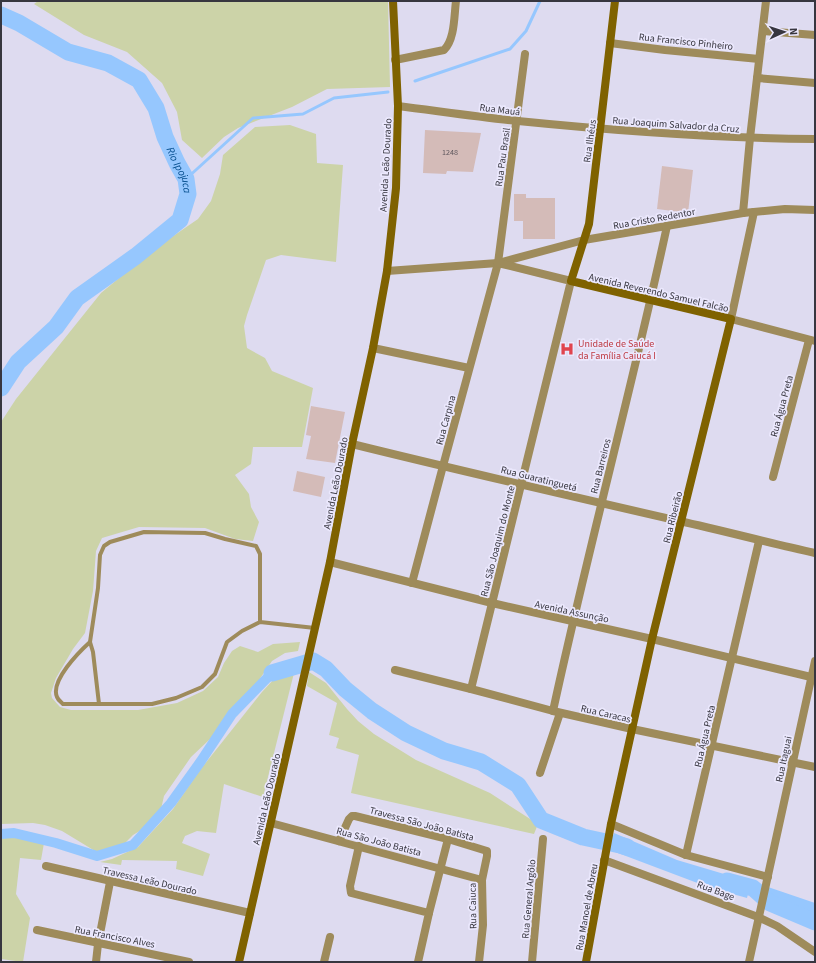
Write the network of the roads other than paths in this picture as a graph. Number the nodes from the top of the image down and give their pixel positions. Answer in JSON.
{"nodes":[{"id":1,"x":393,"y":1,"type":"edge"},
{"id":2,"x":456,"y":1,"type":"edge"},
{"id":3,"x":615,"y":1,"type":"edge"},
{"id":4,"x":766,"y":1,"type":"edge"},
{"id":5,"x":763,"y":30,"type":"junction"},
{"id":6,"x":815,"y":35,"type":"edge"},
{"id":7,"x":610,"y":43,"type":"junction"},
{"id":8,"x":525,"y":54,"type":"dead end"},
{"id":9,"x":759,"y":59,"type":"junction"},
{"id":10,"x":395,"y":60,"type":"junction"},
{"id":11,"x":757,"y":78,"type":"junction"},
{"id":12,"x":815,"y":83,"type":"edge"},
{"id":13,"x":398,"y":106,"type":"junction"},
{"id":14,"x":517,"y":121,"type":"junction"},
{"id":15,"x":601,"y":129,"type":"junction"},
{"id":16,"x":750,"y":138,"type":"junction"},
{"id":17,"x":815,"y":139,"type":"edge"},
{"id":18,"x":815,"y":210,"type":"edge"},
{"id":19,"x":754,"y":212,"type":"junction"},
{"id":20,"x":743,"y":213,"type":"junction"},
{"id":21,"x":667,"y":226,"type":"junction"},
{"id":22,"x":584,"y":240,"type":"junction"},
{"id":23,"x":498,"y":263,"type":"junction"},
{"id":24,"x":387,"y":272,"type":"junction"},
{"id":25,"x":571,"y":281,"type":"junction"},
{"id":26,"x":651,"y":301,"type":"junction"},
{"id":27,"x":731,"y":319,"type":"junction"},
{"id":28,"x":812,"y":340,"type":"edge"},
{"id":29,"x":373,"y":348,"type":"junction"},
{"id":30,"x":469,"y":368,"type":"junction"},
{"id":31,"x":352,"y":444,"type":"junction"},
{"id":32,"x":443,"y":466,"type":"junction"},
{"id":33,"x":773,"y":477,"type":"dead end"},
{"id":34,"x":522,"y":484,"type":"junction"},
{"id":35,"x":601,"y":504,"type":"junction"},
{"id":36,"x":681,"y":522,"type":"junction"},
{"id":37,"x":759,"y":541,"type":"junction"},
{"id":38,"x":815,"y":553,"type":"edge"},
{"id":39,"x":330,"y":562,"type":"junction"},
{"id":40,"x":412,"y":583,"type":"junction"},
{"id":41,"x":492,"y":603,"type":"junction"},
{"id":42,"x":572,"y":621,"type":"junction"},
{"id":43,"x":260,"y":622,"type":"junction"},
{"id":44,"x":315,"y":628,"type":"junction"},
{"id":45,"x":652,"y":639,"type":"junction"},
{"id":46,"x":90,"y":642,"type":"junction"},
{"id":47,"x":732,"y":658,"type":"junction"},
{"id":48,"x":815,"y":661,"type":"edge"},
{"id":49,"x":395,"y":670,"type":"dead end"},
{"id":50,"x":811,"y":677,"type":"junction"},
{"id":51,"x":471,"y":689,"type":"junction"},
{"id":52,"x":99,"y":704,"type":"junction"},
{"id":53,"x":557,"y":712,"type":"junction"},
{"id":54,"x":632,"y":729,"type":"junction"},
{"id":55,"x":712,"y":746,"type":"junction"},
{"id":56,"x":792,"y":762,"type":"junction"},
{"id":57,"x":815,"y":767,"type":"edge"},
{"id":58,"x":540,"y":773,"type":"dead end"},
{"id":59,"x":271,"y":823,"type":"junction"},
{"id":60,"x":611,"y":826,"type":"junction"},
{"id":61,"x":448,"y":839,"type":"junction"},
{"id":62,"x":544,"y":839,"type":"dead end"},
{"id":63,"x":339,"y":841,"type":"junction"},
{"id":64,"x":359,"y":846,"type":"junction"},
{"id":65,"x":487,"y":851,"type":"joint"},
{"id":66,"x":686,"y":855,"type":"junction"},
{"id":67,"x":604,"y":858,"type":"junction"},
{"id":68,"x":46,"y":866,"type":"dead end"},
{"id":69,"x":440,"y":868,"type":"junction"},
{"id":70,"x":482,"y":880,"type":"junction"},
{"id":71,"x":767,"y":880,"type":"junction"},
{"id":72,"x":110,"y":882,"type":"junction"},
{"id":73,"x":250,"y":913,"type":"junction"},
{"id":74,"x":429,"y":913,"type":"junction"},
{"id":75,"x":759,"y":913,"type":"junction"},
{"id":76,"x":36,"y":930,"type":"dead end"},
{"id":77,"x":330,"y":937,"type":"dead end"},
{"id":78,"x":98,"y":944,"type":"junction"},
{"id":79,"x":815,"y":952,"type":"edge"},
{"id":80,"x":96,"y":962,"type":"edge"},
{"id":81,"x":189,"y":962,"type":"edge"},
{"id":82,"x":239,"y":962,"type":"edge"},
{"id":83,"x":324,"y":962,"type":"edge"},
{"id":84,"x":418,"y":962,"type":"edge"},
{"id":85,"x":479,"y":962,"type":"edge"},
{"id":86,"x":532,"y":962,"type":"edge"},
{"id":87,"x":586,"y":962,"type":"edge"},
{"id":88,"x":749,"y":962,"type":"edge"}],
"edges":[{"from":1,"to":10,"type":"main road","name":"Avenida Leão Dourado"},
{"from":2,"to":10,"type":"street"},
{"from":3,"to":7,"type":"main road","name":"Rua Ilhéus"},
{"from":4,"to":5,"type":"street","name":"Rua Joaquim Salvador da Cruz"},
{"from":5,"to":6,"type":"street"},
{"from":5,"to":9,"type":"street","name":"Rua Joaquim Salvador da Cruz"},
{"from":7,"to":9,"type":"street","name":"Rua Francisco Pinheiro"},
{"from":7,"to":15,"type":"main road","name":"Rua Ilhéus"},
{"from":8,"to":14,"type":"street","name":"Rua Pau Brasil"},
{"from":9,"to":11,"type":"street","name":"Rua Joaquim Salvador da Cruz"},
{"from":10,"to":13,"type":"main road","name":"Avenida Leão Dourado"},
{"from":11,"to":12,"type":"street"},
{"from":11,"to":16,"type":"street","name":"Rua Joaquim Salvador da Cruz"},
{"from":13,"to":14,"type":"street","name":"Rua Mauá"},
{"from":13,"to":24,"type":"main road","name":"Avenida Leão Dourado"},
{"from":14,"to":15,"type":"street","name":"Rua Mauá"},
{"from":14,"to":23,"type":"street","name":"Rua Pau Brasil"},
{"from":15,"to":16,"type":"street","name":"Rua Joaquim Salvador da Cruz"},
{"from":15,"to":22,"type":"main road","name":"Rua Ilhéus"},
{"from":16,"to":17,"type":"street","name":"Rua Joaquim Salvador da Cruz"},
{"from":16,"to":20,"type":"street","name":"Rua Joaquim Salvador da Cruz"},
{"from":18,"to":19,"type":"street","name":"Rua Cristo Redentor"},
{"from":19,"to":20,"type":"street","name":"Rua Cristo Redentor"},
{"from":19,"to":27,"type":"street","name":"Rua Ribeirão"},
{"from":20,"to":21,"type":"street","name":"Rua Cristo Redentor"},
{"from":21,"to":22,"type":"street","name":"Rua Cristo Redentor"},
{"from":21,"to":26,"type":"street","name":"Rua Barreiros"},
{"from":22,"to":23,"type":"street","name":"Rua Cristo Redentor"},
{"from":22,"to":25,"type":"main road","name":"Rua Ilhéus"},
{"from":23,"to":24,"type":"street"},
{"from":23,"to":25,"type":"street","name":"Avenida Reverendo Samuel Falcão"},
{"from":23,"to":30,"type":"street","name":"Rua Carpina"},
{"from":24,"to":29,"type":"main road","name":"Avenida Leão Dourado"},
{"from":25,"to":26,"type":"main road","name":"Avenida Reverendo Samuel Falcão"},
{"from":25,"to":34,"type":"street","name":"Rua São Joaquim do Monte"},
{"from":26,"to":27,"type":"main road","name":"Avenida Reverendo Samuel Falcão"},
{"from":26,"to":35,"type":"street","name":"Rua Barreiros"},
{"from":27,"to":28,"type":"street","name":"Avenida Reverendo Samuel Falcão"},
{"from":27,"to":36,"type":"main road","name":"Rua Ribeirão"},
{"from":28,"to":33,"type":"street","name":"Rua Água Preta"},
{"from":29,"to":30,"type":"street"},
{"from":29,"to":31,"type":"main road","name":"Avenida Leão Dourado"},
{"from":30,"to":32,"type":"street","name":"Rua Carpina"},
{"from":31,"to":32,"type":"street","name":"Rua Guaratinguetá"},
{"from":31,"to":39,"type":"main road","name":"Avenida Leão Dourado"},
{"from":32,"to":34,"type":"street","name":"Rua Guaratinguetá"},
{"from":32,"to":40,"type":"street","name":"Rua Carpina"},
{"from":34,"to":35,"type":"street","name":"Rua Guaratinguetá"},
{"from":34,"to":41,"type":"street","name":"Rua São Joaquim do Monte"},
{"from":35,"to":36,"type":"street","name":"Rua Guaratinguetá"},
{"from":35,"to":42,"type":"street","name":"Rua Barreiros"},
{"from":36,"to":37,"type":"street","name":"Rua Guaratinguetá"},
{"from":36,"to":45,"type":"main road","name":"Rua Ribeirão"},
{"from":37,"to":38,"type":"street","name":"Rua Guaratinguetá"},
{"from":37,"to":47,"type":"street","name":"Rua Água Preta"},
{"from":39,"to":40,"type":"street","name":"Avenida Assunção"},
{"from":39,"to":44,"type":"main road","name":"Avenida Leão Dourado"},
{"from":40,"to":41,"type":"street","name":"Avenida Assunção"},
{"from":41,"to":42,"type":"street","name":"Avenida Assunção"},
{"from":41,"to":51,"type":"street","name":"Rua São Joaquim do Monte"},
{"from":42,"to":45,"type":"street","name":"Avenida Assunção"},
{"from":42,"to":53,"type":"street","name":"Rua Barreiros"},
{"from":43,"to":44,"type":"lane"},
{"from":43,"to":46,"type":"lane"},
{"from":43,"to":52,"type":"lane"},
{"from":44,"to":59,"type":"main road","name":"Avenida Leão Dourado"},
{"from":45,"to":47,"type":"street","name":"Avenida Assunção"},
{"from":45,"to":54,"type":"main road","name":"Rua Ribeirão"},
{"from":46,"to":52,"type":"lane"},
{"from":46,"to":52,"type":"lane"},
{"from":47,"to":50,"type":"street","name":"Avenida Assunção"},
{"from":47,"to":55,"type":"street","name":"Rua Água Preta"},
{"from":48,"to":50,"type":"street","name":"Rua Itaguai"},
{"from":49,"to":51,"type":"street","name":"Rua Caracas"},
{"from":50,"to":56,"type":"street","name":"Rua Itaguai"},
{"from":51,"to":53,"type":"street","name":"Rua Caracas"},
{"from":53,"to":54,"type":"street","name":"Rua Caracas"},
{"from":53,"to":58,"type":"street","name":"Rua Barreiros"},
{"from":54,"to":55,"type":"street","name":"Rua Caracas"},
{"from":54,"to":60,"type":"main road","name":"Rua Ribeirão"},
{"from":55,"to":56,"type":"street","name":"Rua Caracas"},
{"from":55,"to":66,"type":"street","name":"Rua Água Preta"},
{"from":56,"to":57,"type":"street","name":"Rua Caracas"},
{"from":56,"to":71,"type":"street","name":"Rua Itaguai"},
{"from":59,"to":63,"type":"street","name":"Rua São João Batista"},
{"from":59,"to":73,"type":"main road","name":"Avenida Leão Dourado"},
{"from":60,"to":66,"type":"street"},
{"from":60,"to":67,"type":"main road","name":"Rua Manoel de Abreu"},
{"from":61,"to":63,"type":"street","name":"Travessa São João Batista"},
{"from":61,"to":65,"type":"street","name":"Travessa São João Batista"},
{"from":61,"to":69,"type":"street"},
{"from":62,"to":86,"type":"street","name":"Rua General Argôlo"},
{"from":63,"to":64,"type":"street","name":"Rua São João Batista"},
{"from":64,"to":69,"type":"street","name":"Rua São João Batista"},
{"from":64,"to":74,"type":"street"},
{"from":65,"to":70,"type":"street","name":"Rua Caiuca"},
{"from":66,"to":71,"type":"street"},
{"from":67,"to":75,"type":"street","name":"Rua Bage"},
{"from":67,"to":87,"type":"main road","name":"Rua Manoel de Abreu"},
{"from":68,"to":72,"type":"street","name":"Travessa Leão Dourado"},
{"from":69,"to":70,"type":"street","name":"Rua São João Batista"},
{"from":69,"to":74,"type":"street"},
{"from":70,"to":85,"type":"street","name":"Rua Caiuca"},
{"from":71,"to":75,"type":"street","name":"Rua Itaguai"},
{"from":72,"to":73,"type":"street","name":"Travessa Leão Dourado"},
{"from":72,"to":78,"type":"street"},
{"from":73,"to":82,"type":"main road","name":"Avenida Leão Dourado"},
{"from":74,"to":84,"type":"street"},
{"from":75,"to":79,"type":"street","name":"Rua Bage"},
{"from":75,"to":88,"type":"street","name":"Rua Itaguai"},
{"from":76,"to":78,"type":"street","name":"Rua Francisco Alves"},
{"from":77,"to":83,"type":"street"},
{"from":78,"to":80,"type":"street"},
{"from":78,"to":81,"type":"street","name":"Rua Francisco Alves"}]}
